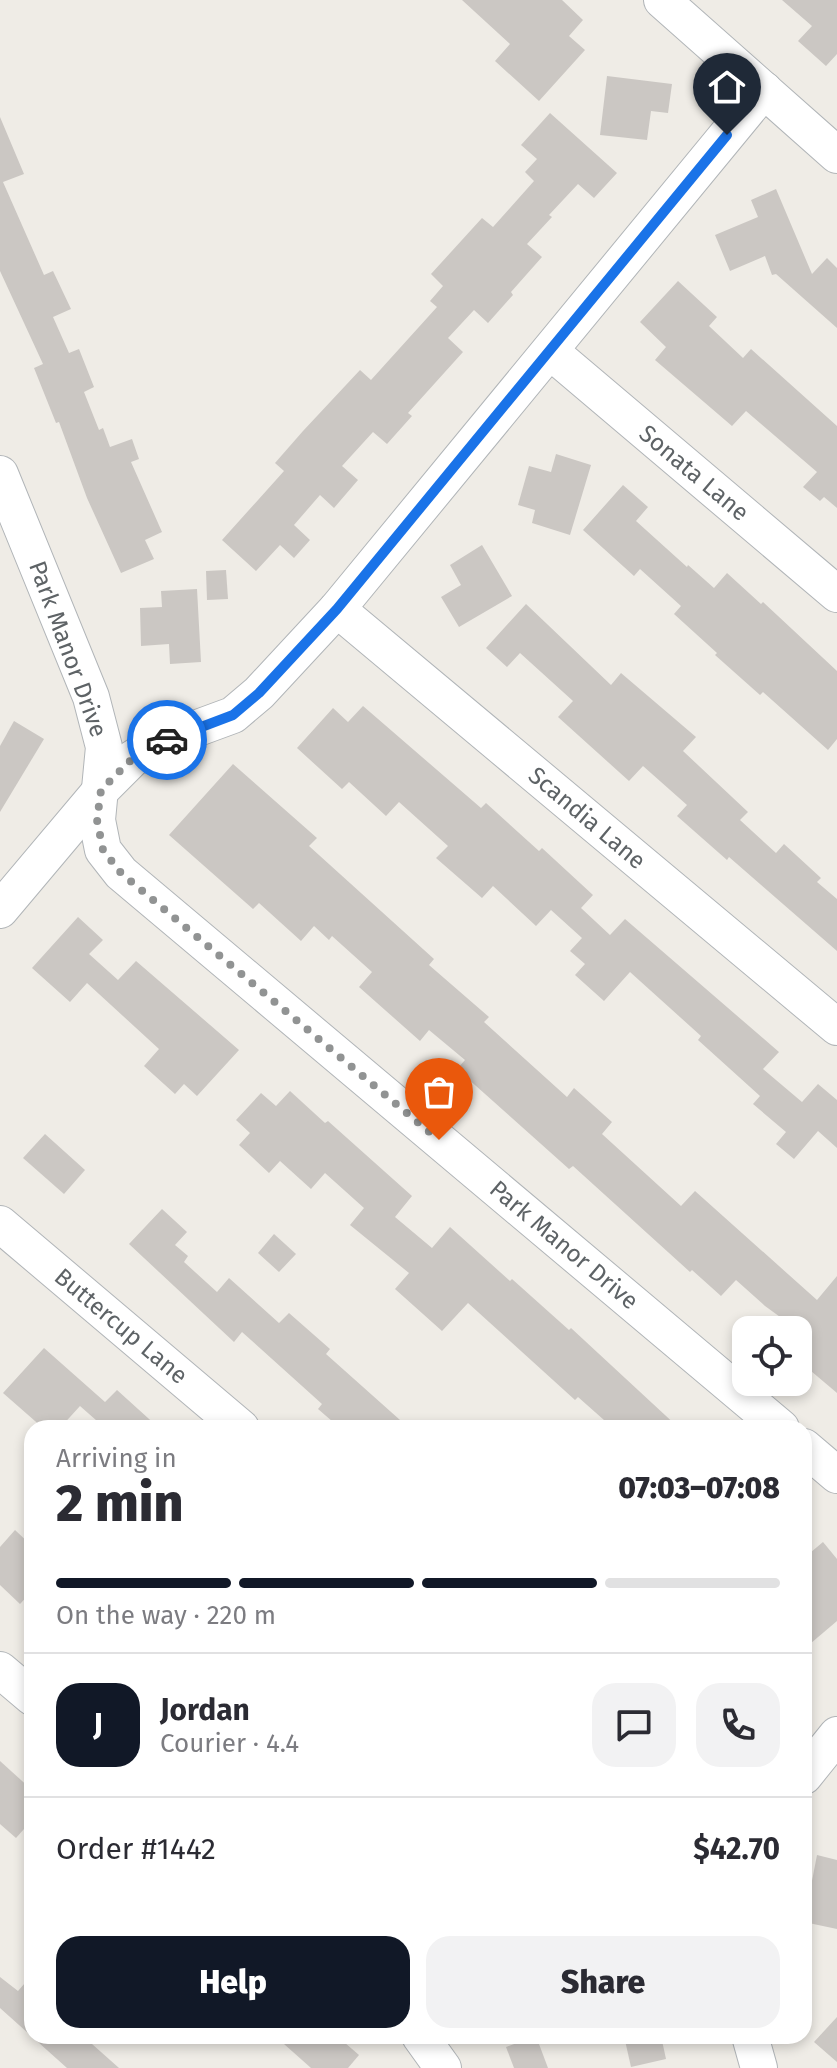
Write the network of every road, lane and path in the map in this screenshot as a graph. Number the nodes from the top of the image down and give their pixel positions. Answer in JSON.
{"nodes":[{"id":1,"x":662,"y":0,"type":"edge"},
{"id":2,"x":764,"y":90,"type":"junction"},
{"id":3,"x":837,"y":155,"type":"edge"},
{"id":4,"x":550,"y":351,"type":"junction"},
{"id":5,"x":0,"y":474,"type":"edge"},
{"id":6,"x":837,"y":594,"type":"edge"},
{"id":7,"x":337,"y":609,"type":"junction"},
{"id":8,"x":101,"y":790,"type":"junction"},
{"id":9,"x":0,"y":910,"type":"edge"},
{"id":10,"x":837,"y":1027,"type":"edge"},
{"id":11,"x":0,"y":1224,"type":"edge"},
{"id":12,"x":232,"y":1420,"type":"edge"},
{"id":13,"x":771,"y":1420,"type":"edge"},
{"id":14,"x":812,"y":1454,"type":"edge"},
{"id":15,"x":837,"y":1475,"type":"edge"},
{"id":16,"x":0,"y":1670,"type":"edge"},
{"id":17,"x":24,"y":1690,"type":"edge"},
{"id":18,"x":837,"y":1735,"type":"edge"},
{"id":19,"x":812,"y":1766,"type":"edge"},
{"id":20,"x":426,"y":2044,"type":"edge"},
{"id":21,"x":752,"y":2044,"type":"edge"},
{"id":22,"x":443,"y":2068,"type":"edge"},
{"id":23,"x":759,"y":2068,"type":"edge"}],
"edges":[{"from":1,"to":2,"type":"street"},
{"from":2,"to":3,"type":"street"},
{"from":2,"to":4,"type":"street"},
{"from":4,"to":6,"type":"street","name":"Sonata Lane"},
{"from":4,"to":7,"type":"street"},
{"from":5,"to":8,"type":"street","name":"Park Manor Drive"},
{"from":7,"to":8,"type":"street"},
{"from":7,"to":10,"type":"street","name":"Scandia Lane"},
{"from":8,"to":9,"type":"street"},
{"from":8,"to":13,"type":"street","name":"Park Manor Drive"},
{"from":11,"to":12,"type":"street","name":"Buttercup Lane"},
{"from":14,"to":15,"type":"street"},
{"from":16,"to":17,"type":"street"},
{"from":18,"to":19,"type":"street"},
{"from":20,"to":22,"type":"street"},
{"from":21,"to":23,"type":"street"}]}
